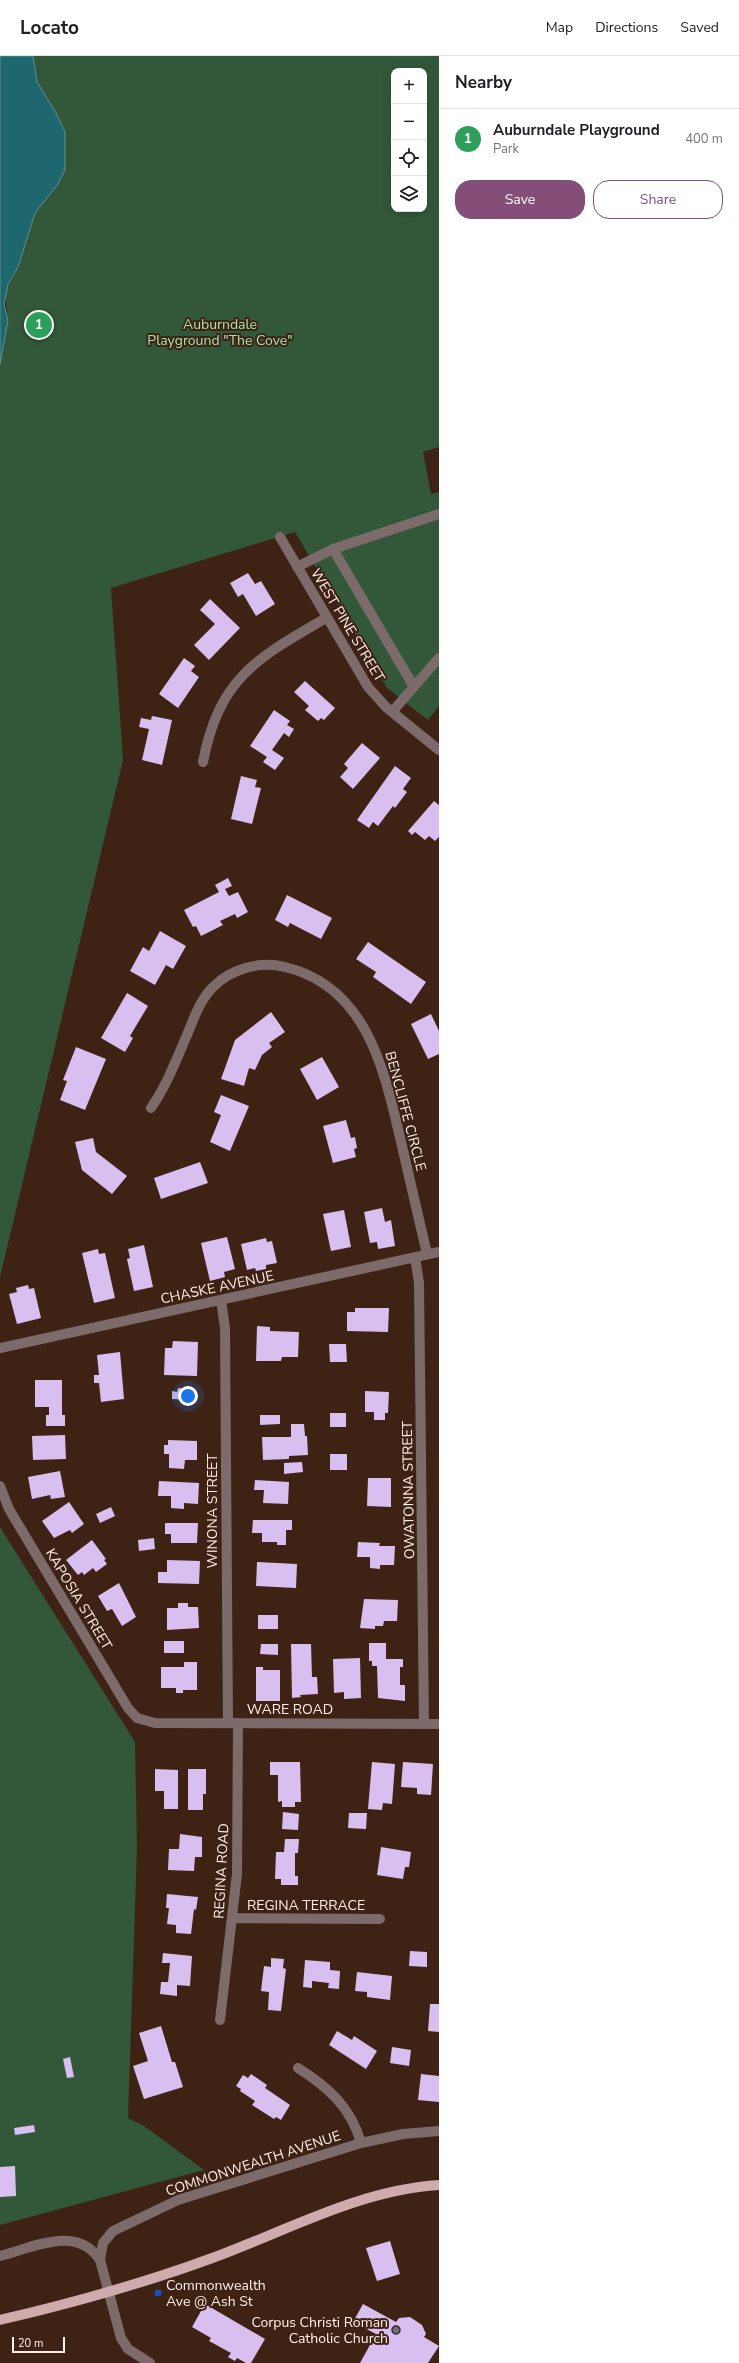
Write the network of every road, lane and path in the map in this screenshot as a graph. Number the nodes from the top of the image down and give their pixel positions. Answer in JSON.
{"nodes":[{"id":1,"x":439,"y":514,"type":"edge"},
{"id":2,"x":280,"y":537,"type":"dead end"},
{"id":3,"x":333,"y":549,"type":"junction"},
{"id":4,"x":297,"y":567,"type":"junction"},
{"id":5,"x":326,"y":618,"type":"junction"},
{"id":6,"x":439,"y":658,"type":"edge"},
{"id":7,"x":414,"y":687,"type":"junction"},
{"id":8,"x":392,"y":712,"type":"junction"},
{"id":9,"x":439,"y":750,"type":"edge"},
{"id":10,"x":203,"y":762,"type":"dead end"},
{"id":11,"x":151,"y":1108,"type":"dead end"},
{"id":12,"x":439,"y":1252,"type":"edge"},
{"id":13,"x":427,"y":1254,"type":"junction"},
{"id":14,"x":415,"y":1257,"type":"junction"},
{"id":15,"x":221,"y":1300,"type":"junction"},
{"id":16,"x":0,"y":1348,"type":"edge"},
{"id":17,"x":0,"y":1486,"type":"edge"},
{"id":18,"x":142,"y":1721,"type":"joint"},
{"id":19,"x":233,"y":1723,"type":"junction"},
{"id":20,"x":424,"y":1724,"type":"junction"},
{"id":21,"x":439,"y":1724,"type":"edge"},
{"id":22,"x":232,"y":1918,"type":"junction"},
{"id":23,"x":380,"y":1919,"type":"dead end"},
{"id":24,"x":220,"y":2020,"type":"dead end"},
{"id":25,"x":298,"y":2068,"type":"dead end"},
{"id":26,"x":439,"y":2131,"type":"edge"},
{"id":27,"x":361,"y":2142,"type":"junction"},
{"id":28,"x":439,"y":2185,"type":"edge"},
{"id":29,"x":0,"y":2256,"type":"edge"},
{"id":30,"x":100,"y":2260,"type":"junction"},
{"id":31,"x":109,"y":2292,"type":"junction"},
{"id":32,"x":0,"y":2320,"type":"edge"},
{"id":33,"x":150,"y":2363,"type":"edge"}],
"edges":[{"from":1,"to":3,"type":"street"},
{"from":2,"to":4,"type":"street","name":"WEST PINE STREET"},
{"from":3,"to":4,"type":"street"},
{"from":3,"to":7,"type":"street"},
{"from":4,"to":5,"type":"street","name":"WEST PINE STREET"},
{"from":5,"to":8,"type":"street","name":"WEST PINE STREET"},
{"from":5,"to":10,"type":"street"},
{"from":6,"to":7,"type":"street"},
{"from":7,"to":8,"type":"street"},
{"from":8,"to":9,"type":"street","name":"WEST PINE STREET"},
{"from":11,"to":13,"type":"street","name":"BENCLIFFE CIRCLE"},
{"from":12,"to":13,"type":"street","name":"CHASKE AVENUE"},
{"from":13,"to":14,"type":"street","name":"CHASKE AVENUE"},
{"from":14,"to":15,"type":"street","name":"CHASKE AVENUE"},
{"from":14,"to":20,"type":"street","name":"OWATONNA STREET"},
{"from":15,"to":16,"type":"street","name":"CHASKE AVENUE"},
{"from":15,"to":19,"type":"street","name":"WINONA STREET"},
{"from":17,"to":18,"type":"street","name":"KAPOSIA STREET"},
{"from":18,"to":19,"type":"street","name":"WARE ROAD"},
{"from":19,"to":20,"type":"street","name":"WARE ROAD"},
{"from":19,"to":22,"type":"street","name":"REGINA ROAD"},
{"from":20,"to":21,"type":"street","name":"WARE ROAD"},
{"from":22,"to":23,"type":"street","name":"REGINA TERRACE"},
{"from":22,"to":24,"type":"street","name":"REGINA ROAD"},
{"from":25,"to":27,"type":"street"},
{"from":26,"to":27,"type":"street","name":"COMMONWEALTH AVENUE"},
{"from":27,"to":30,"type":"street","name":"COMMONWEALTH AVENUE"},
{"from":28,"to":31,"type":"main road"},
{"from":29,"to":30,"type":"street"},
{"from":30,"to":31,"type":"street"},
{"from":31,"to":32,"type":"main road"},
{"from":31,"to":33,"type":"street"}]}
